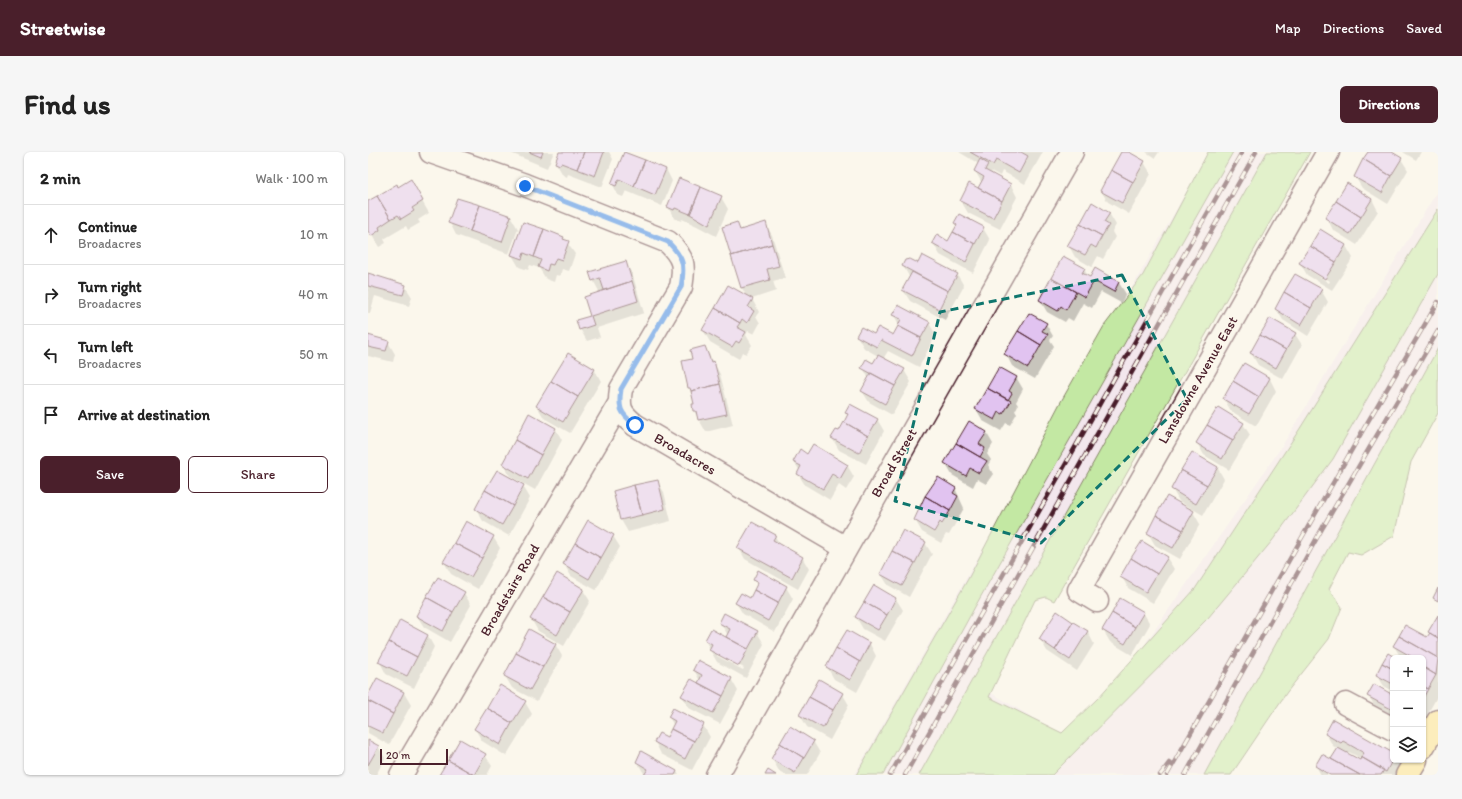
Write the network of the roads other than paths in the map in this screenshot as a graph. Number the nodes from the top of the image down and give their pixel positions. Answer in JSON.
{"nodes":[{"id":1,"x":431,"y":152,"type":"edge"},
{"id":2,"x":1072,"y":152,"type":"edge"},
{"id":3,"x":1328,"y":152,"type":"edge"},
{"id":4,"x":619,"y":404,"type":"junction"},
{"id":5,"x":846,"y":548,"type":"junction"},
{"id":6,"x":1097,"y":601,"type":"dead end"},
{"id":7,"x":1346,"y":704,"type":"dead end"},
{"id":8,"x":1438,"y":721,"type":"edge"},
{"id":9,"x":1390,"y":727,"type":"edge"},
{"id":10,"x":1426,"y":747,"type":"edge"},
{"id":11,"x":1415,"y":763,"type":"edge"},
{"id":12,"x":401,"y":775,"type":"edge"},
{"id":13,"x":717,"y":775,"type":"edge"},
{"id":14,"x":1407,"y":775,"type":"edge"}],
"edges":[{"from":1,"to":4,"type":"street"},
{"from":2,"to":5,"type":"street","name":"Broad Street"},
{"from":3,"to":6,"type":"street","name":"Lansdowne Avenue East"},
{"from":4,"to":5,"type":"street","name":"Broadacres"},
{"from":4,"to":12,"type":"street","name":"Broadstairs Road"},
{"from":5,"to":13,"type":"street","name":"Broad Street"},
{"from":7,"to":9,"type":"street"},
{"from":8,"to":10,"type":"main road"},
{"from":11,"to":14,"type":"main road"}]}
